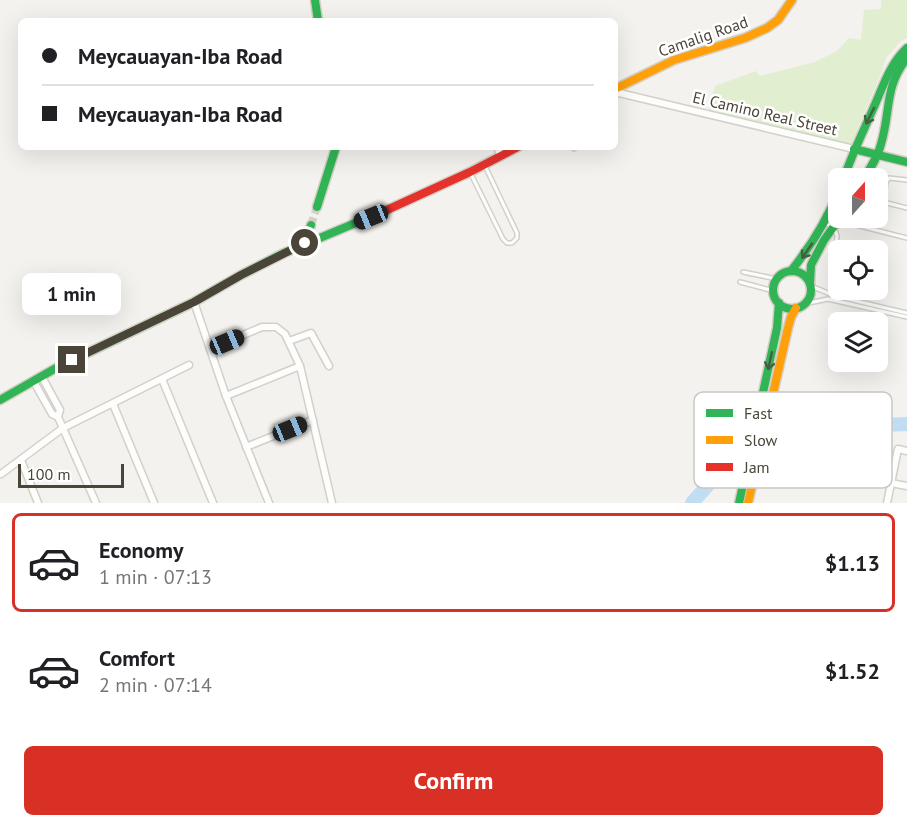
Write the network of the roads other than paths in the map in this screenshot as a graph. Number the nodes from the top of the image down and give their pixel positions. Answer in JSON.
{"nodes":[{"id":1,"x":315,"y":0,"type":"edge"},
{"id":2,"x":792,"y":0,"type":"edge"},
{"id":3,"x":318,"y":18,"type":"edge"},
{"id":4,"x":907,"y":48,"type":"edge"},
{"id":5,"x":907,"y":58,"type":"edge"},
{"id":6,"x":618,"y":89,"type":"edge"},
{"id":7,"x":618,"y":92,"type":"edge"},
{"id":8,"x":854,"y":149,"type":"junction"},
{"id":9,"x":335,"y":150,"type":"edge"},
{"id":10,"x":498,"y":150,"type":"edge"},
{"id":11,"x":513,"y":150,"type":"edge"},
{"id":12,"x":878,"y":155,"type":"junction"},
{"id":13,"x":501,"y":157,"type":"junction"},
{"id":14,"x":907,"y":162,"type":"edge"},
{"id":15,"x":485,"y":165,"type":"junction"},
{"id":16,"x":847,"y":168,"type":"edge"},
{"id":17,"x":870,"y":168,"type":"edge"},
{"id":18,"x":470,"y":172,"type":"junction"},
{"id":19,"x":888,"y":179,"type":"edge"},
{"id":20,"x":907,"y":180,"type":"edge"},
{"id":21,"x":888,"y":203,"type":"edge"},
{"id":22,"x":317,"y":207,"type":"tunnel mouth"},
{"id":23,"x":907,"y":208,"type":"edge"},
{"id":24,"x":828,"y":215,"type":"edge"},
{"id":25,"x":824,"y":222,"type":"junction"},
{"id":26,"x":828,"y":224,"type":"edge"},
{"id":27,"x":311,"y":225,"type":"tunnel mouth"},
{"id":28,"x":832,"y":228,"type":"edge"},
{"id":29,"x":868,"y":228,"type":"edge"},
{"id":30,"x":907,"y":238,"type":"edge"},
{"id":31,"x":305,"y":243,"type":"junction"},
{"id":32,"x":791,"y":271,"type":"junction"},
{"id":33,"x":743,"y":272,"type":"dead end"},
{"id":34,"x":777,"y":279,"type":"junction"},
{"id":35,"x":740,"y":282,"type":"dead end"},
{"id":36,"x":810,"y":285,"type":"junction"},
{"id":37,"x":774,"y":291,"type":"junction"},
{"id":38,"x":828,"y":294,"type":"edge"},
{"id":39,"x":828,"y":299,"type":"edge"},
{"id":40,"x":846,"y":300,"type":"edge"},
{"id":41,"x":194,"y":302,"type":"junction"},
{"id":42,"x":779,"y":303,"type":"junction"},
{"id":43,"x":800,"y":306,"type":"junction"},
{"id":44,"x":907,"y":315,"type":"edge"},
{"id":45,"x":289,"y":341,"type":"junction"},
{"id":46,"x":210,"y":349,"type":"junction"},
{"id":47,"x":189,"y":365,"type":"dead end"},
{"id":48,"x":300,"y":366,"type":"junction"},
{"id":49,"x":329,"y":366,"type":"dead end"},
{"id":50,"x":38,"y":379,"type":"junction"},
{"id":51,"x":162,"y":379,"type":"junction"},
{"id":52,"x":766,"y":392,"type":"edge"},
{"id":53,"x":771,"y":392,"type":"edge"},
{"id":54,"x":52,"y":395,"type":"junction"},
{"id":55,"x":226,"y":396,"type":"junction"},
{"id":56,"x":44,"y":399,"type":"junction"},
{"id":57,"x":0,"y":400,"type":"edge"},
{"id":58,"x":113,"y":404,"type":"junction"},
{"id":59,"x":58,"y":417,"type":"junction"},
{"id":60,"x":313,"y":420,"type":"junction"},
{"id":61,"x":63,"y":428,"type":"junction"},
{"id":62,"x":246,"y":447,"type":"junction"},
{"id":63,"x":907,"y":451,"type":"edge"},
{"id":64,"x":21,"y":460,"type":"junction"},
{"id":65,"x":1,"y":474,"type":"edge"},
{"id":66,"x":892,"y":478,"type":"edge"},
{"id":67,"x":892,"y":483,"type":"edge"},
{"id":68,"x":907,"y":486,"type":"edge"},
{"id":69,"x":744,"y":488,"type":"edge"},
{"id":70,"x":749,"y":488,"type":"edge"},
{"id":71,"x":890,"y":488,"type":"edge"},
{"id":72,"x":38,"y":503,"type":"edge"},
{"id":73,"x":96,"y":503,"type":"edge"},
{"id":74,"x":154,"y":503,"type":"edge"},
{"id":75,"x":213,"y":503,"type":"edge"},
{"id":76,"x":268,"y":503,"type":"edge"},
{"id":77,"x":332,"y":503,"type":"edge"},
{"id":78,"x":739,"y":503,"type":"edge"},
{"id":79,"x":748,"y":503,"type":"edge"},
{"id":80,"x":887,"y":503,"type":"edge"}],
"edges":[{"from":1,"to":3,"type":"street"},
{"from":2,"to":6,"type":"street","name":"Camalig Road"},
{"from":4,"to":8,"type":"street","one_way":true},
{"from":5,"to":12,"type":"street"},
{"from":7,"to":8,"type":"street","name":"El Camino Real Street"},
{"from":8,"to":12,"type":"street","name":"El Camino Real Street"},
{"from":8,"to":16,"type":"street"},
{"from":9,"to":22,"type":"street"},
{"from":10,"to":13,"type":"street"},
{"from":11,"to":13,"type":"street"},
{"from":12,"to":14,"type":"street","name":"El Camino Real Street"},
{"from":12,"to":17,"type":"street"},
{"from":13,"to":15,"type":"street"},
{"from":15,"to":18,"type":"street"},
{"from":15,"to":18,"type":"lane"},
{"from":18,"to":31,"type":"street"},
{"from":19,"to":20,"type":"lane"},
{"from":21,"to":23,"type":"lane"},
{"from":24,"to":25,"type":"street"},
{"from":25,"to":26,"type":"lane"},
{"from":25,"to":32,"type":"street","one_way":true},
{"from":27,"to":31,"type":"street"},
{"from":28,"to":36,"type":"street"},
{"from":29,"to":30,"type":"lane"},
{"from":31,"to":41,"type":"street"},
{"from":32,"to":34,"type":"street"},
{"from":32,"to":36,"type":"street"},
{"from":33,"to":34,"type":"lane"},
{"from":34,"to":37,"type":"street"},
{"from":35,"to":37,"type":"lane"},
{"from":36,"to":38,"type":"lane"},
{"from":36,"to":43,"type":"street"},
{"from":37,"to":42,"type":"street"},
{"from":39,"to":43,"type":"lane"},
{"from":40,"to":44,"type":"lane"},
{"from":41,"to":46,"type":"street"},
{"from":41,"to":50,"type":"street"},
{"from":42,"to":43,"type":"street"},
{"from":42,"to":52,"type":"street","one_way":true},
{"from":43,"to":53,"type":"street"},
{"from":45,"to":46,"type":"street"},
{"from":45,"to":48,"type":"street"},
{"from":45,"to":49,"type":"street"},
{"from":46,"to":55,"type":"street"},
{"from":47,"to":51,"type":"street"},
{"from":48,"to":55,"type":"street"},
{"from":48,"to":60,"type":"street"},
{"from":50,"to":54,"type":"street"},
{"from":50,"to":56,"type":"street"},
{"from":50,"to":57,"type":"street"},
{"from":51,"to":58,"type":"street"},
{"from":51,"to":75,"type":"street"},
{"from":54,"to":56,"type":"street"},
{"from":54,"to":59,"type":"street"},
{"from":55,"to":62,"type":"street"},
{"from":56,"to":59,"type":"street"},
{"from":58,"to":61,"type":"street"},
{"from":58,"to":74,"type":"street"},
{"from":59,"to":61,"type":"street"},
{"from":60,"to":62,"type":"street"},
{"from":60,"to":77,"type":"street"},
{"from":61,"to":64,"type":"street"},
{"from":61,"to":73,"type":"street"},
{"from":62,"to":76,"type":"street"},
{"from":63,"to":66,"type":"street"},
{"from":64,"to":65,"type":"street"},
{"from":64,"to":72,"type":"street"},
{"from":67,"to":68,"type":"street"},
{"from":69,"to":78,"type":"street"},
{"from":70,"to":79,"type":"street"},
{"from":71,"to":80,"type":"street"}]}
